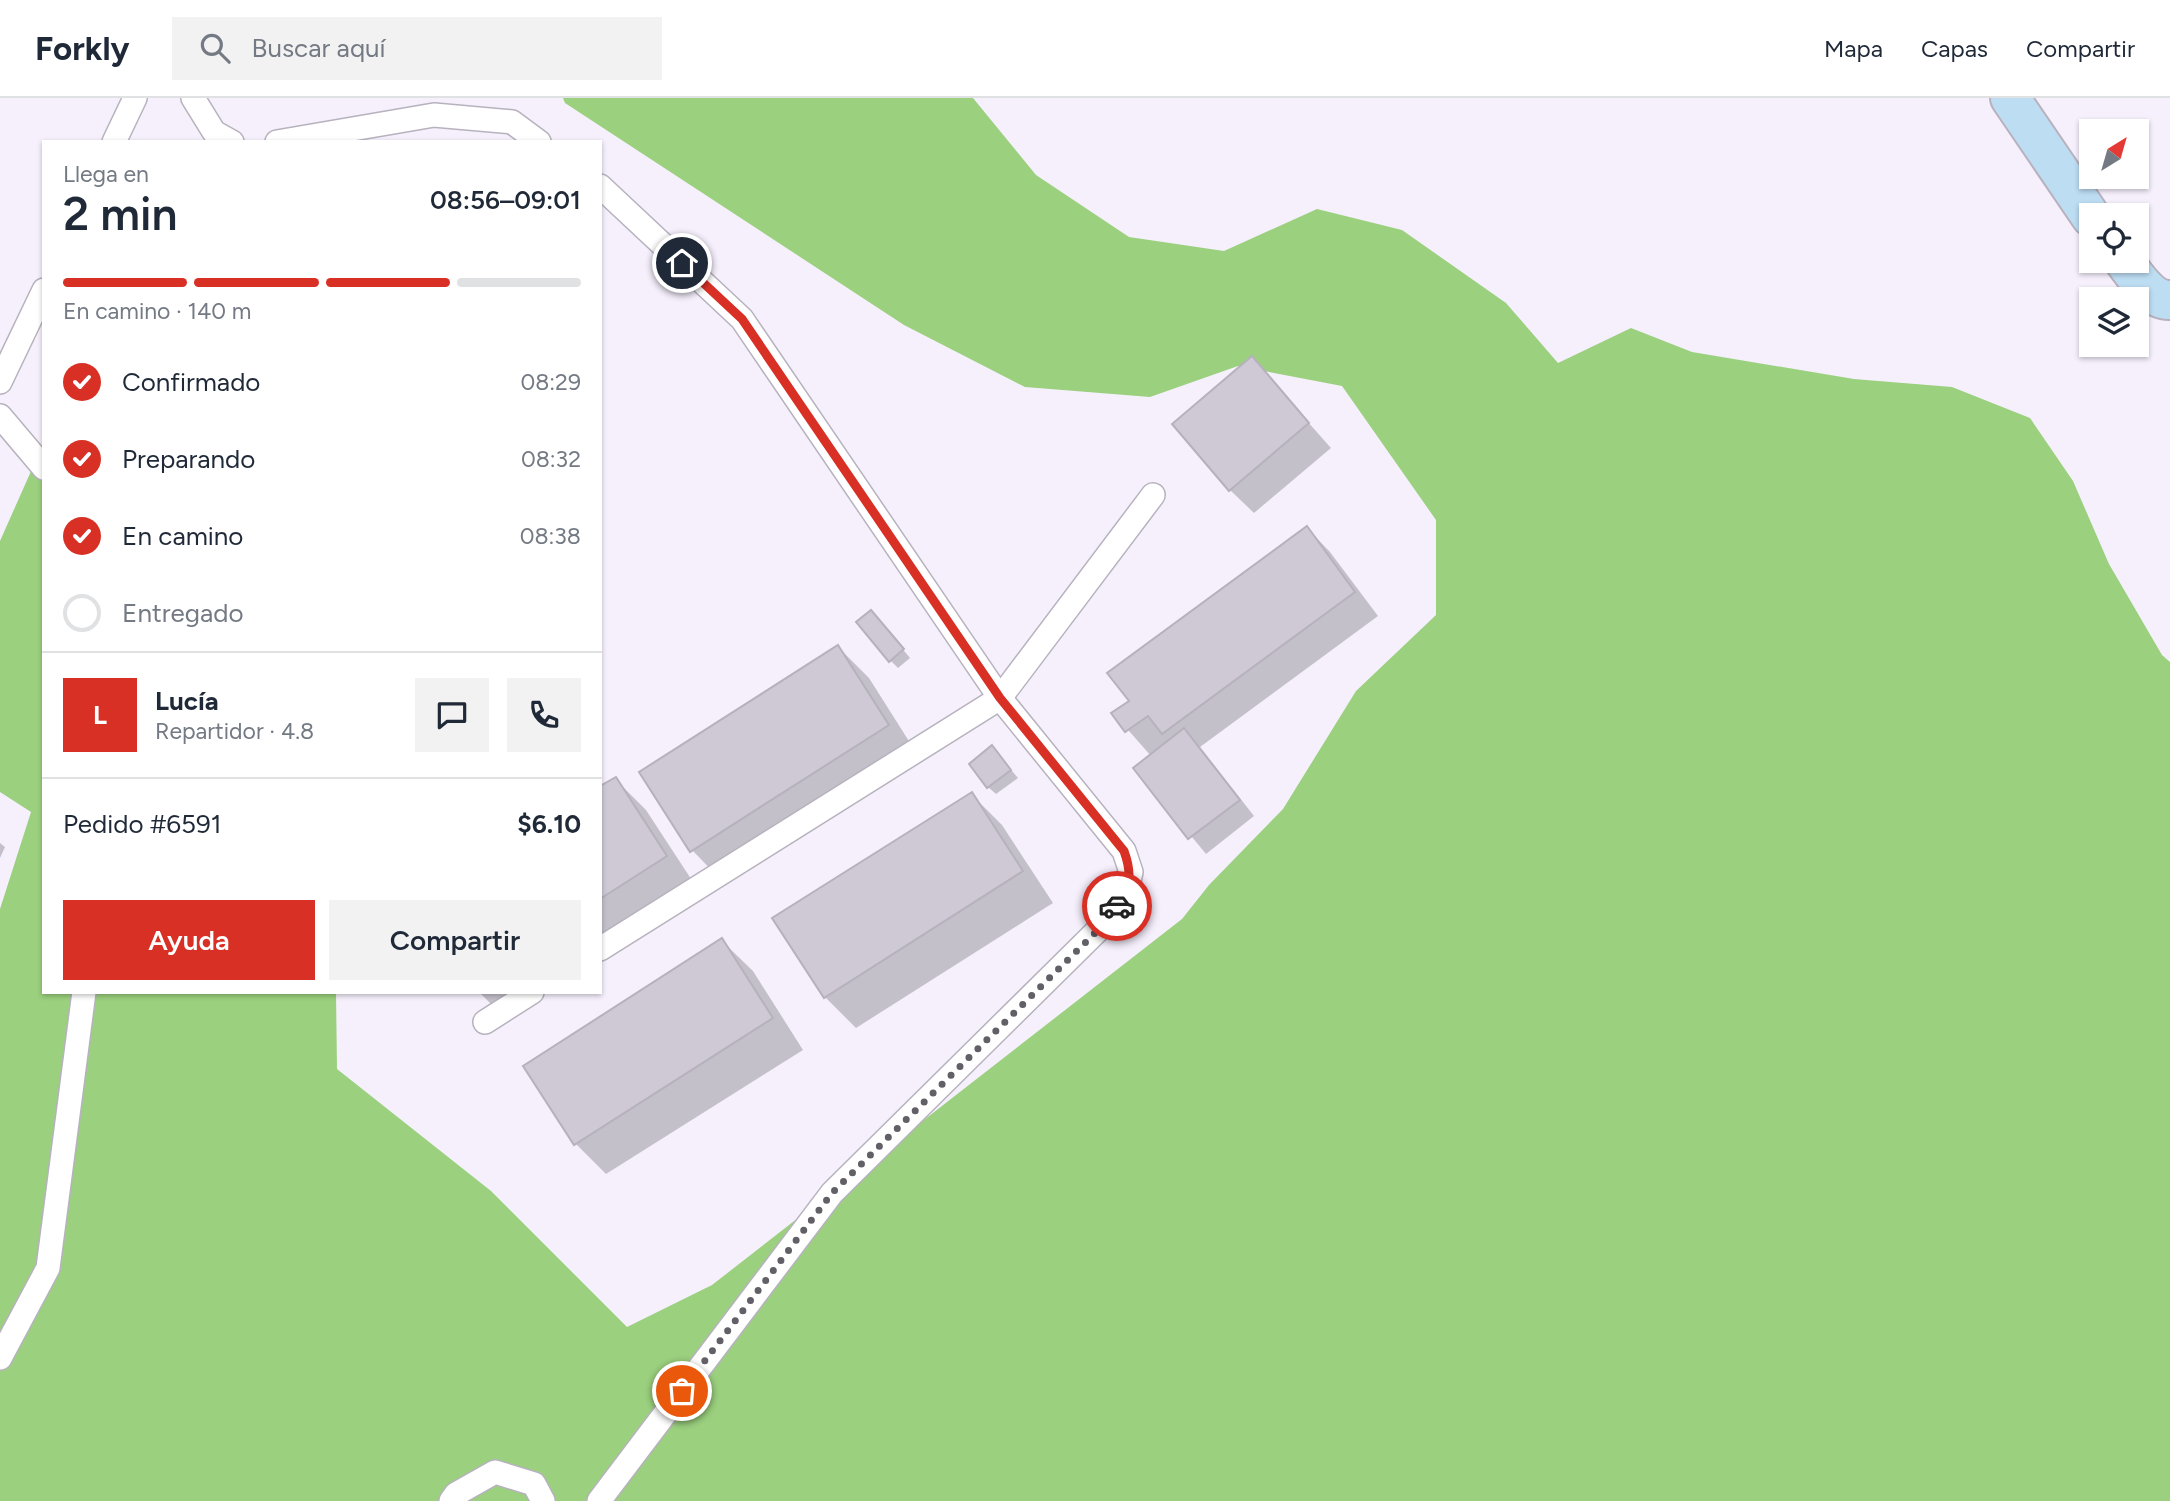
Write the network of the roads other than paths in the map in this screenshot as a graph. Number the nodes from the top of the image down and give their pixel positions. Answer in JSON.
{"nodes":[{"id":1,"x":135,"y":98,"type":"edge"},
{"id":2,"x":193,"y":98,"type":"edge"},
{"id":3,"x":2010,"y":98,"type":"edge"},
{"id":4,"x":115,"y":140,"type":"edge"},
{"id":5,"x":228,"y":140,"type":"edge"},
{"id":6,"x":289,"y":140,"type":"edge"},
{"id":7,"x":536,"y":140,"type":"edge"},
{"id":8,"x":602,"y":188,"type":"edge"},
{"id":9,"x":2081,"y":203,"type":"edge"},
{"id":10,"x":2134,"y":273,"type":"edge"},
{"id":11,"x":42,"y":294,"type":"edge"},
{"id":12,"x":2167,"y":308,"type":"edge"},
{"id":13,"x":0,"y":382,"type":"edge"},
{"id":14,"x":0,"y":416,"type":"edge"},
{"id":15,"x":42,"y":466,"type":"edge"},
{"id":16,"x":1153,"y":495,"type":"dead end"},
{"id":17,"x":1000,"y":698,"type":"junction"},
{"id":18,"x":602,"y":948,"type":"edge"},
{"id":19,"x":84,"y":994,"type":"edge"},
{"id":20,"x":529,"y":994,"type":"edge"},
{"id":21,"x":485,"y":1021,"type":"dead end"},
{"id":22,"x":0,"y":1358,"type":"edge"},
{"id":23,"x":451,"y":1501,"type":"edge"},
{"id":24,"x":543,"y":1501,"type":"edge"},
{"id":25,"x":599,"y":1501,"type":"edge"}],
"edges":[{"from":1,"to":4,"type":"lane"},
{"from":2,"to":5,"type":"lane"},
{"from":3,"to":9,"type":"street"},
{"from":6,"to":7,"type":"lane"},
{"from":8,"to":17,"type":"lane"},
{"from":10,"to":12,"type":"street"},
{"from":11,"to":13,"type":"lane"},
{"from":14,"to":15,"type":"lane"},
{"from":16,"to":17,"type":"lane"},
{"from":17,"to":18,"type":"lane"},
{"from":17,"to":25,"type":"lane"},
{"from":19,"to":22,"type":"lane"},
{"from":20,"to":21,"type":"lane"},
{"from":23,"to":24,"type":"lane"}]}
